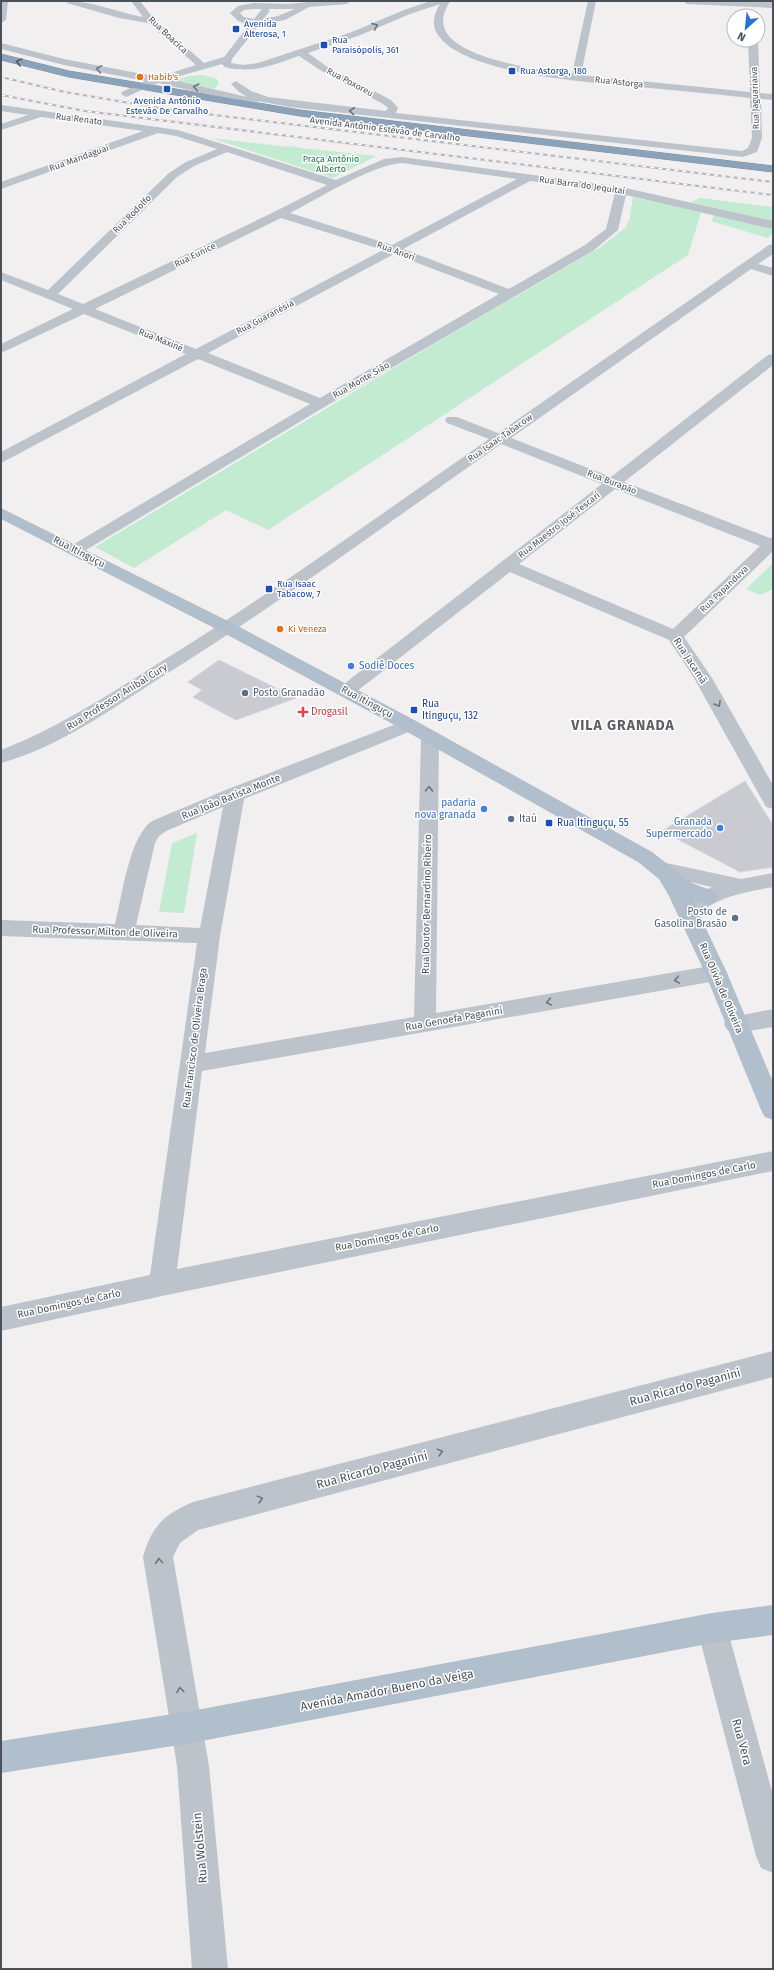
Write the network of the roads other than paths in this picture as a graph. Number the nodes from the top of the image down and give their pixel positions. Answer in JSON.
{"nodes":[{"id":1,"x":4,"y":1,"type":"edge"},
{"id":2,"x":70,"y":1,"type":"edge"},
{"id":3,"x":136,"y":1,"type":"edge"},
{"id":4,"x":231,"y":1,"type":"edge"},
{"id":5,"x":347,"y":1,"type":"edge"},
{"id":6,"x":440,"y":1,"type":"edge"},
{"id":7,"x":446,"y":1,"type":"edge"},
{"id":8,"x":592,"y":1,"type":"edge"},
{"id":9,"x":687,"y":1,"type":"edge"},
{"id":10,"x":753,"y":3,"type":"edge"},
{"id":11,"x":271,"y":4,"type":"edge"},
{"id":12,"x":307,"y":5,"type":"junction"},
{"id":13,"x":773,"y":5,"type":"edge"},
{"id":14,"x":247,"y":6,"type":"junction"},
{"id":15,"x":407,"y":12,"type":"junction"},
{"id":16,"x":439,"y":19,"type":"junction"},
{"id":17,"x":1,"y":20,"type":"edge"},
{"id":18,"x":151,"y":21,"type":"junction"},
{"id":19,"x":257,"y":22,"type":"junction"},
{"id":20,"x":1,"y":46,"type":"edge"},
{"id":21,"x":754,"y":48,"type":"edge"},
{"id":22,"x":300,"y":52,"type":"junction"},
{"id":23,"x":1,"y":57,"type":"edge"},
{"id":24,"x":226,"y":59,"type":"junction"},
{"id":25,"x":1,"y":66,"type":"edge"},
{"id":26,"x":202,"y":66,"type":"junction"},
{"id":27,"x":259,"y":66,"type":"junction"},
{"id":28,"x":186,"y":71,"type":"junction"},
{"id":29,"x":576,"y":77,"type":"junction"},
{"id":30,"x":159,"y":80,"type":"junction"},
{"id":31,"x":238,"y":83,"type":"junction"},
{"id":32,"x":139,"y":87,"type":"junction"},
{"id":33,"x":126,"y":94,"type":"junction"},
{"id":34,"x":755,"y":95,"type":"junction"},
{"id":35,"x":222,"y":97,"type":"junction"},
{"id":36,"x":773,"y":97,"type":"edge"},
{"id":37,"x":158,"y":99,"type":"junction"},
{"id":38,"x":1,"y":108,"type":"edge"},
{"id":39,"x":40,"y":114,"type":"junction"},
{"id":40,"x":390,"y":115,"type":"junction"},
{"id":41,"x":1,"y":127,"type":"edge"},
{"id":42,"x":157,"y":130,"type":"junction"},
{"id":43,"x":226,"y":149,"type":"junction"},
{"id":44,"x":749,"y":153,"type":"joint"},
{"id":45,"x":388,"y":161,"type":"joint"},
{"id":46,"x":773,"y":169,"type":"edge"},
{"id":47,"x":773,"y":175,"type":"edge"},
{"id":48,"x":529,"y":177,"type":"junction"},
{"id":49,"x":337,"y":184,"type":"junction"},
{"id":50,"x":1,"y":186,"type":"edge"},
{"id":51,"x":621,"y":190,"type":"junction"},
{"id":52,"x":280,"y":214,"type":"junction"},
{"id":53,"x":773,"y":225,"type":"edge"},
{"id":54,"x":773,"y":248,"type":"edge"},
{"id":55,"x":392,"y":249,"type":"junction"},
{"id":56,"x":749,"y":265,"type":"junction"},
{"id":57,"x":773,"y":272,"type":"edge"},
{"id":58,"x":1,"y":276,"type":"edge"},
{"id":59,"x":18,"y":282,"type":"junction"},
{"id":60,"x":1,"y":290,"type":"edge"},
{"id":61,"x":510,"y":294,"type":"junction"},
{"id":62,"x":50,"y":295,"type":"junction"},
{"id":63,"x":83,"y":309,"type":"junction"},
{"id":64,"x":1,"y":349,"type":"edge"},
{"id":65,"x":196,"y":354,"type":"junction"},
{"id":66,"x":773,"y":358,"type":"edge"},
{"id":67,"x":321,"y":403,"type":"junction"},
{"id":68,"x":452,"y":420,"type":"dead end"},
{"id":69,"x":500,"y":438,"type":"junction"},
{"id":70,"x":1,"y":458,"type":"edge"},
{"id":71,"x":614,"y":482,"type":"junction"},
{"id":72,"x":1,"y":513,"type":"edge"},
{"id":73,"x":772,"y":544,"type":"edge"},
{"id":74,"x":75,"y":550,"type":"junction"},
{"id":75,"x":508,"y":565,"type":"junction"},
{"id":76,"x":228,"y":628,"type":"junction"},
{"id":77,"x":675,"y":636,"type":"junction"},
{"id":78,"x":346,"y":691,"type":"junction"},
{"id":79,"x":409,"y":725,"type":"junction"},
{"id":80,"x":430,"y":737,"type":"junction"},
{"id":81,"x":1,"y":757,"type":"edge"},
{"id":82,"x":235,"y":794,"type":"junction"},
{"id":83,"x":773,"y":802,"type":"edge"},
{"id":84,"x":662,"y":869,"type":"junction"},
{"id":85,"x":773,"y":880,"type":"edge"},
{"id":86,"x":742,"y":886,"type":"junction"},
{"id":87,"x":708,"y":897,"type":"junction"},
{"id":88,"x":687,"y":911,"type":"junction"},
{"id":89,"x":1,"y":928,"type":"edge"},
{"id":90,"x":124,"y":932,"type":"junction"},
{"id":91,"x":208,"y":936,"type":"junction"},
{"id":92,"x":716,"y":973,"type":"junction"},
{"id":93,"x":773,"y":1018,"type":"edge"},
{"id":94,"x":425,"y":1024,"type":"junction"},
{"id":95,"x":735,"y":1024,"type":"junction"},
{"id":96,"x":192,"y":1064,"type":"junction"},
{"id":97,"x":773,"y":1110,"type":"edge"},
{"id":98,"x":773,"y":1161,"type":"edge"},
{"id":99,"x":162,"y":1284,"type":"junction"},
{"id":100,"x":1,"y":1319,"type":"edge"},
{"id":101,"x":773,"y":1364,"type":"edge"},
{"id":102,"x":773,"y":1620,"type":"edge"},
{"id":103,"x":712,"y":1628,"type":"junction"},
{"id":104,"x":186,"y":1728,"type":"junction"},
{"id":105,"x":1,"y":1757,"type":"edge"},
{"id":106,"x":773,"y":1856,"type":"edge"},
{"id":107,"x":210,"y":1969,"type":"edge"}],
"edges":[{"from":1,"to":17,"type":"street"},
{"from":2,"to":18,"type":"street"},
{"from":3,"to":18,"type":"street","name":"Rua Boacica"},
{"from":4,"to":14,"type":"street"},
{"from":5,"to":12,"type":"street"},
{"from":6,"to":15,"type":"street"},
{"from":7,"to":16,"type":"street"},
{"from":8,"to":29,"type":"street"},
{"from":9,"to":10,"type":"street"},
{"from":10,"to":13,"type":"street"},
{"from":11,"to":12,"type":"street"},
{"from":11,"to":14,"type":"street"},
{"from":11,"to":19,"type":"street"},
{"from":12,"to":19,"type":"street"},
{"from":14,"to":19,"type":"street"},
{"from":15,"to":16,"type":"street"},
{"from":22,"to":15,"type":"street","one_way":true},
{"from":16,"to":29,"type":"street","name":"Rua Astorga"},
{"from":18,"to":26,"type":"street","name":"Rua Boacica"},
{"from":19,"to":24,"type":"street"},
{"from":30,"to":20,"type":"street","name":"Avenida Antônio Estêvão de Carvalho","one_way":true},
{"from":21,"to":34,"type":"street","name":"Rua Jaguariaiva"},
{"from":22,"to":27,"type":"street"},
{"from":22,"to":40,"type":"street","name":"Rua Poxoreu"},
{"from":32,"to":23,"type":"highway","name":"Avenida Antônio Estêvão de Carvalho","one_way":true},
{"from":24,"to":26,"type":"street"},
{"from":24,"to":27,"type":"street"},
{"from":25,"to":33,"type":"highway","name":"Avenida Antônio Estêvão de Carvalho"},
{"from":26,"to":28,"type":"street"},
{"from":27,"to":31,"type":"street"},
{"from":28,"to":30,"type":"street"},
{"from":28,"to":31,"type":"street"},
{"from":29,"to":34,"type":"street","name":"Rua Astorga"},
{"from":30,"to":32,"type":"street"},
{"from":35,"to":30,"type":"street","name":"Avenida Antônio Estêvão de Carvalho","one_way":true},
{"from":31,"to":35,"type":"street"},
{"from":40,"to":31,"type":"street","name":"Avenida Antônio Estêvão de Carvalho","one_way":true},
{"from":32,"to":33,"type":"street"},
{"from":32,"to":35,"type":"highway","name":"Avenida Antônio Estêvão de Carvalho"},
{"from":33,"to":37,"type":"highway","name":"Avenida Antônio Estêvão de Carvalho"},
{"from":34,"to":36,"type":"street","name":"Rua Astorga"},
{"from":34,"to":44,"type":"street","name":"Rua Jaguariaiva"},
{"from":35,"to":37,"type":"highway"},
{"from":35,"to":46,"type":"highway","name":"Avenida Antônio Estêvão de Carvalho"},
{"from":37,"to":47,"type":"highway","name":"Avenida Antônio Estêvão de Carvalho"},
{"from":38,"to":39,"type":"street","name":"Rua Renato"},
{"from":39,"to":41,"type":"street"},
{"from":39,"to":42,"type":"street","name":"Rua Renato"},
{"from":40,"to":44,"type":"street","name":"Avenida Antônio Estêvão de Carvalho"},
{"from":42,"to":43,"type":"street"},
{"from":42,"to":50,"type":"street","name":"Rua Mandaguaí"},
{"from":43,"to":49,"type":"street"},
{"from":43,"to":62,"type":"street","name":"Rua Rodolfo"},
{"from":45,"to":48,"type":"street","name":"Rua Barra do Jequitaí"},
{"from":45,"to":49,"type":"street","name":"Rua Eunice"},
{"from":48,"to":51,"type":"street","name":"Rua Barra do Jequitaí"},
{"from":48,"to":55,"type":"street","name":"Rua Guaranésia"},
{"from":49,"to":52,"type":"street","name":"Rua Eunice"},
{"from":51,"to":53,"type":"street","name":"Rua Barra do Jequitaí"},
{"from":51,"to":61,"type":"street","name":"Rua Monte Sião"},
{"from":52,"to":55,"type":"street","name":"Rua Anori"},
{"from":52,"to":63,"type":"street","name":"Rua Eunice"},
{"from":54,"to":56,"type":"street","name":"Rua Isaac Tabacow"},
{"from":55,"to":61,"type":"street","name":"Rua Anori"},
{"from":55,"to":65,"type":"street","name":"Rua Guaranésia"},
{"from":56,"to":57,"type":"street"},
{"from":56,"to":69,"type":"street","name":"Rua Isaac Tabacow"},
{"from":58,"to":59,"type":"street","name":"Rua Maxiné"},
{"from":59,"to":60,"type":"street"},
{"from":59,"to":62,"type":"street","name":"Rua Maxiné"},
{"from":61,"to":67,"type":"street","name":"Rua Monte Sião"},
{"from":62,"to":63,"type":"street","name":"Rua Maxiné"},
{"from":63,"to":64,"type":"street","name":"Rua Eunice"},
{"from":63,"to":65,"type":"street","name":"Rua Maxiné"},
{"from":65,"to":67,"type":"street","name":"Rua Maxiné"},
{"from":65,"to":70,"type":"street","name":"Rua Guaranésia"},
{"from":66,"to":71,"type":"street","name":"Rua Maestro José Tescari"},
{"from":67,"to":74,"type":"street","name":"Rua Monte Sião"},
{"from":68,"to":69,"type":"street","name":"Rua Burapão"},
{"from":69,"to":71,"type":"street","name":"Rua Burapão"},
{"from":69,"to":76,"type":"street","name":"Rua Isaac Tabacow"},
{"from":71,"to":73,"type":"street","name":"Rua Burapão"},
{"from":71,"to":75,"type":"street","name":"Rua Maestro José Tescari"},
{"from":72,"to":74,"type":"main road","name":"Rua Itinguçu"},
{"from":73,"to":77,"type":"street","name":"Rua Papanduva"},
{"from":74,"to":76,"type":"main road","name":"Rua Itinguçu"},
{"from":75,"to":77,"type":"street","name":"Rua Jacamã"},
{"from":75,"to":78,"type":"street","name":"Rua Maestro José Tescari"},
{"from":76,"to":78,"type":"main road","name":"Rua Itinguçu"},
{"from":76,"to":81,"type":"street","name":"Rua Professor Aníbal Cury"},
{"from":77,"to":83,"type":"street","name":"Rua Jacamã","one_way":true},
{"from":78,"to":79,"type":"main road","name":"Rua Itinguçu"},
{"from":79,"to":80,"type":"main road","name":"Rua Itinguçu"},
{"from":79,"to":82,"type":"street","name":"Rua João Batista Monte"},
{"from":80,"to":84,"type":"main road","name":"Rua Itinguçu"},
{"from":94,"to":80,"type":"street","name":"Rua Doutor Bernardino Ribeiro","one_way":true},
{"from":82,"to":90,"type":"street","name":"Rua João Batista Monte"},
{"from":82,"to":91,"type":"street","name":"Rua Francisco de Oliveira Braga"},
{"from":84,"to":86,"type":"street"},
{"from":84,"to":87,"type":"main road","name":"Rua Itinguçu"},
{"from":84,"to":88,"type":"main road","name":"Rua Olívia de Oliveira"},
{"from":85,"to":86,"type":"street"},
{"from":86,"to":87,"type":"street"},
{"from":87,"to":88,"type":"street"},
{"from":88,"to":92,"type":"main road","name":"Rua Olívia de Oliveira"},
{"from":89,"to":90,"type":"street","name":"Rua Professor Milton de Oliveira"},
{"from":90,"to":91,"type":"street","name":"Rua Professor Milton de Oliveira"},
{"from":91,"to":96,"type":"street","name":"Rua Francisco de Oliveira Braga"},
{"from":92,"to":94,"type":"street","name":"Rua Genoefa Paganini","one_way":true},
{"from":92,"to":95,"type":"main road","name":"Rua Olívia de Oliveira"},
{"from":93,"to":95,"type":"street"},
{"from":94,"to":96,"type":"street","name":"Rua Genoefa Paganini"},
{"from":95,"to":97,"type":"main road","name":"Rua Olívia de Oliveira"},
{"from":96,"to":99,"type":"street","name":"Rua Francisco de Oliveira Braga"},
{"from":98,"to":99,"type":"street","name":"Rua Domingos de Carlo"},
{"from":99,"to":100,"type":"street","name":"Rua Domingos de Carlo"},
{"from":104,"to":101,"type":"street","name":"Rua Ricardo Paganini","one_way":true},
{"from":102,"to":103,"type":"main road","name":"Avenida Amador Bueno da Veiga"},
{"from":103,"to":104,"type":"main road","name":"Avenida Amador Bueno da Veiga"},
{"from":103,"to":106,"type":"street","name":"Rua Vera"},
{"from":104,"to":105,"type":"main road","name":"Avenida Amador Bueno da Veiga"},
{"from":104,"to":107,"type":"street","name":"Rua Wolstein"}]}
